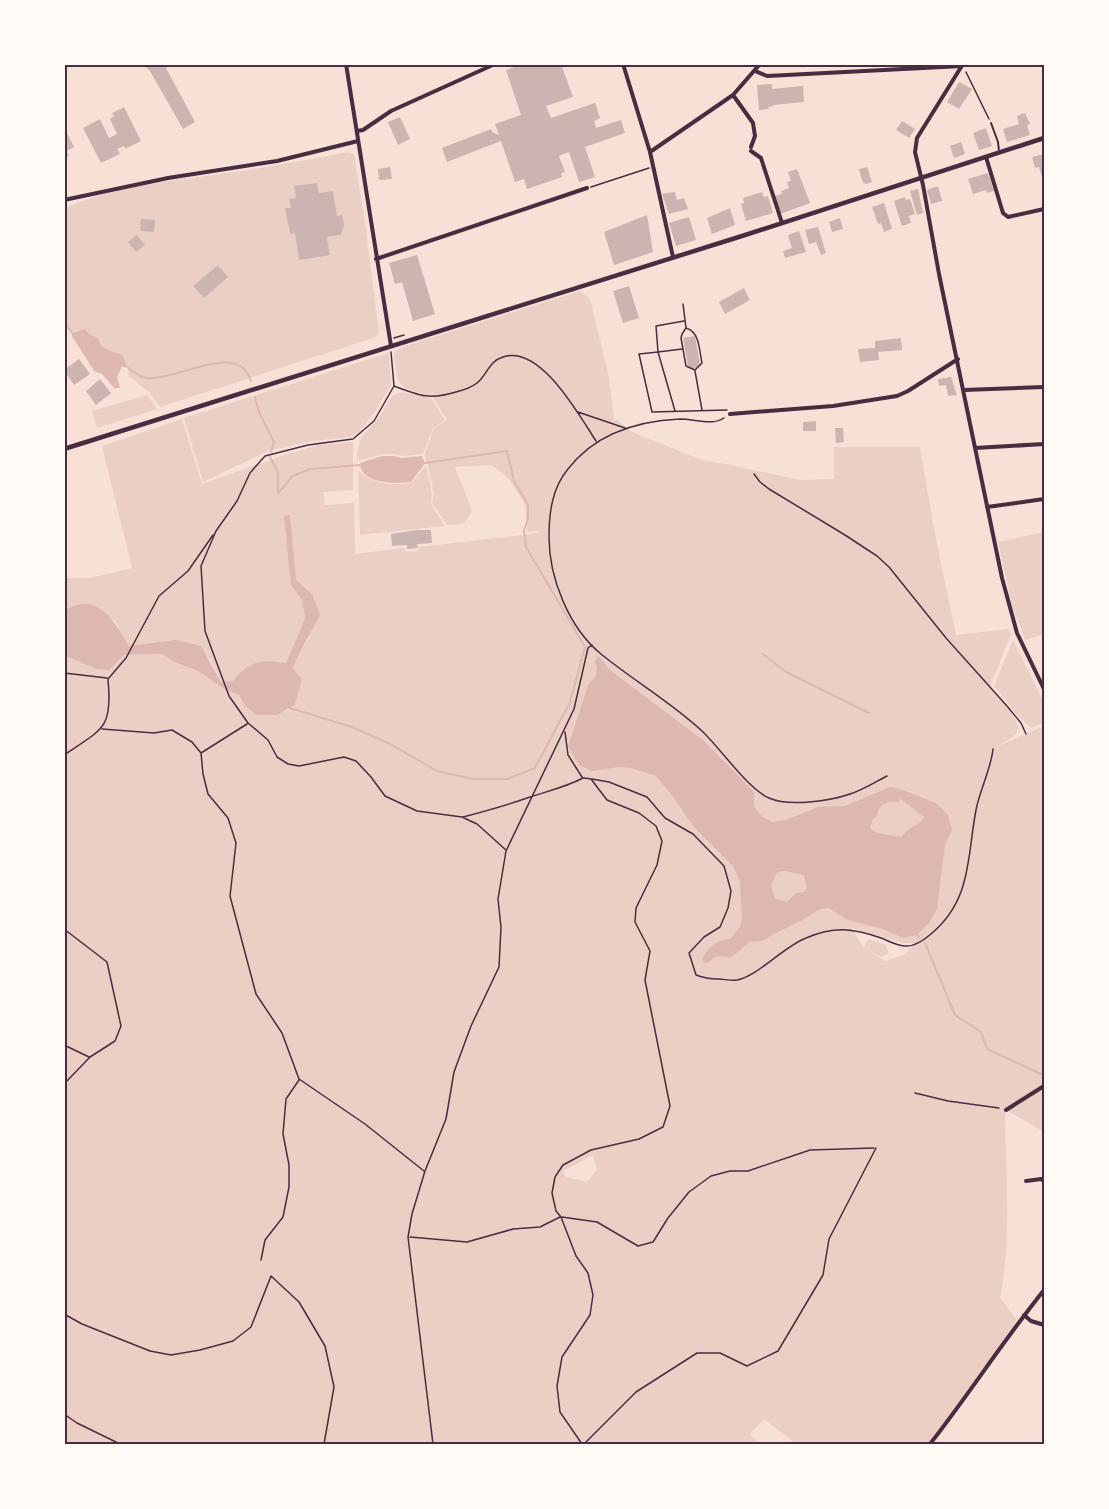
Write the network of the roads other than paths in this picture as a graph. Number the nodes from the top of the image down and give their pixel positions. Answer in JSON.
{"nodes":[{"id":1,"x":346,"y":64,"type":"edge"},
{"id":2,"x":495,"y":64,"type":"edge"},
{"id":3,"x":623,"y":64,"type":"edge"},
{"id":4,"x":760,"y":64,"type":"edge"},
{"id":5,"x":963,"y":65,"type":"edge"},
{"id":6,"x":755,"y":71,"type":"junction"},
{"id":7,"x":734,"y":95,"type":"junction"},
{"id":8,"x":990,"y":123,"type":"road end"},
{"id":9,"x":357,"y":131,"type":"junction"},
{"id":10,"x":1044,"y":138,"type":"edge"},
{"id":11,"x":358,"y":141,"type":"junction"},
{"id":12,"x":650,"y":152,"type":"junction"},
{"id":13,"x":999,"y":153,"type":"junction"},
{"id":14,"x":986,"y":158,"type":"junction"},
{"id":15,"x":921,"y":179,"type":"junction"},
{"id":16,"x":587,"y":188,"type":"road end"},
{"id":17,"x":64,"y":200,"type":"edge"},
{"id":18,"x":1044,"y":209,"type":"edge"},
{"id":19,"x":782,"y":224,"type":"junction"},
{"id":20,"x":673,"y":257,"type":"junction"},
{"id":21,"x":376,"y":259,"type":"junction"},
{"id":22,"x":390,"y":345,"type":"junction"},
{"id":23,"x":958,"y":359,"type":"junction"},
{"id":24,"x":1044,"y":387,"type":"edge"},
{"id":25,"x":964,"y":390,"type":"junction"},
{"id":26,"x":729,"y":412,"type":"road end"},
{"id":27,"x":1044,"y":444,"type":"edge"},
{"id":28,"x":975,"y":448,"type":"junction"},
{"id":29,"x":64,"y":449,"type":"edge"},
{"id":30,"x":1044,"y":499,"type":"edge"},
{"id":31,"x":987,"y":507,"type":"junction"},
{"id":32,"x":1044,"y":689,"type":"edge"},
{"id":33,"x":1044,"y":1086,"type":"edge"},
{"id":34,"x":1006,"y":1110,"type":"road end"},
{"id":35,"x":1026,"y":1181,"type":"dead end"},
{"id":36,"x":1044,"y":1181,"type":"edge"},
{"id":37,"x":1044,"y":1290,"type":"edge"},
{"id":38,"x":1024,"y":1315,"type":"junction"},
{"id":39,"x":1044,"y":1325,"type":"edge"},
{"id":40,"x":930,"y":1444,"type":"edge"}],
"edges":[{"from":1,"to":9,"type":"street"},
{"from":2,"to":9,"type":"street"},
{"from":3,"to":12,"type":"street"},
{"from":4,"to":6,"type":"street"},
{"from":5,"to":6,"type":"street"},
{"from":5,"to":15,"type":"street"},
{"from":6,"to":7,"type":"street"},
{"from":7,"to":12,"type":"street"},
{"from":7,"to":19,"type":"street"},
{"from":8,"to":13,"type":"lane"},
{"from":9,"to":11,"type":"street"},
{"from":10,"to":13,"type":"street"},
{"from":11,"to":17,"type":"street"},
{"from":11,"to":21,"type":"street"},
{"from":12,"to":20,"type":"street"},
{"from":13,"to":14,"type":"street"},
{"from":14,"to":15,"type":"street"},
{"from":14,"to":18,"type":"street"},
{"from":15,"to":19,"type":"street"},
{"from":15,"to":23,"type":"street"},
{"from":16,"to":21,"type":"street"},
{"from":19,"to":20,"type":"street"},
{"from":20,"to":22,"type":"street"},
{"from":21,"to":22,"type":"street"},
{"from":22,"to":29,"type":"street"},
{"from":23,"to":25,"type":"street"},
{"from":23,"to":26,"type":"street"},
{"from":24,"to":25,"type":"street"},
{"from":25,"to":28,"type":"street"},
{"from":27,"to":28,"type":"street"},
{"from":28,"to":31,"type":"street"},
{"from":30,"to":31,"type":"street"},
{"from":31,"to":32,"type":"street"},
{"from":33,"to":34,"type":"street"},
{"from":35,"to":36,"type":"street"},
{"from":37,"to":38,"type":"street"},
{"from":38,"to":39,"type":"street"},
{"from":38,"to":40,"type":"street"}]}
